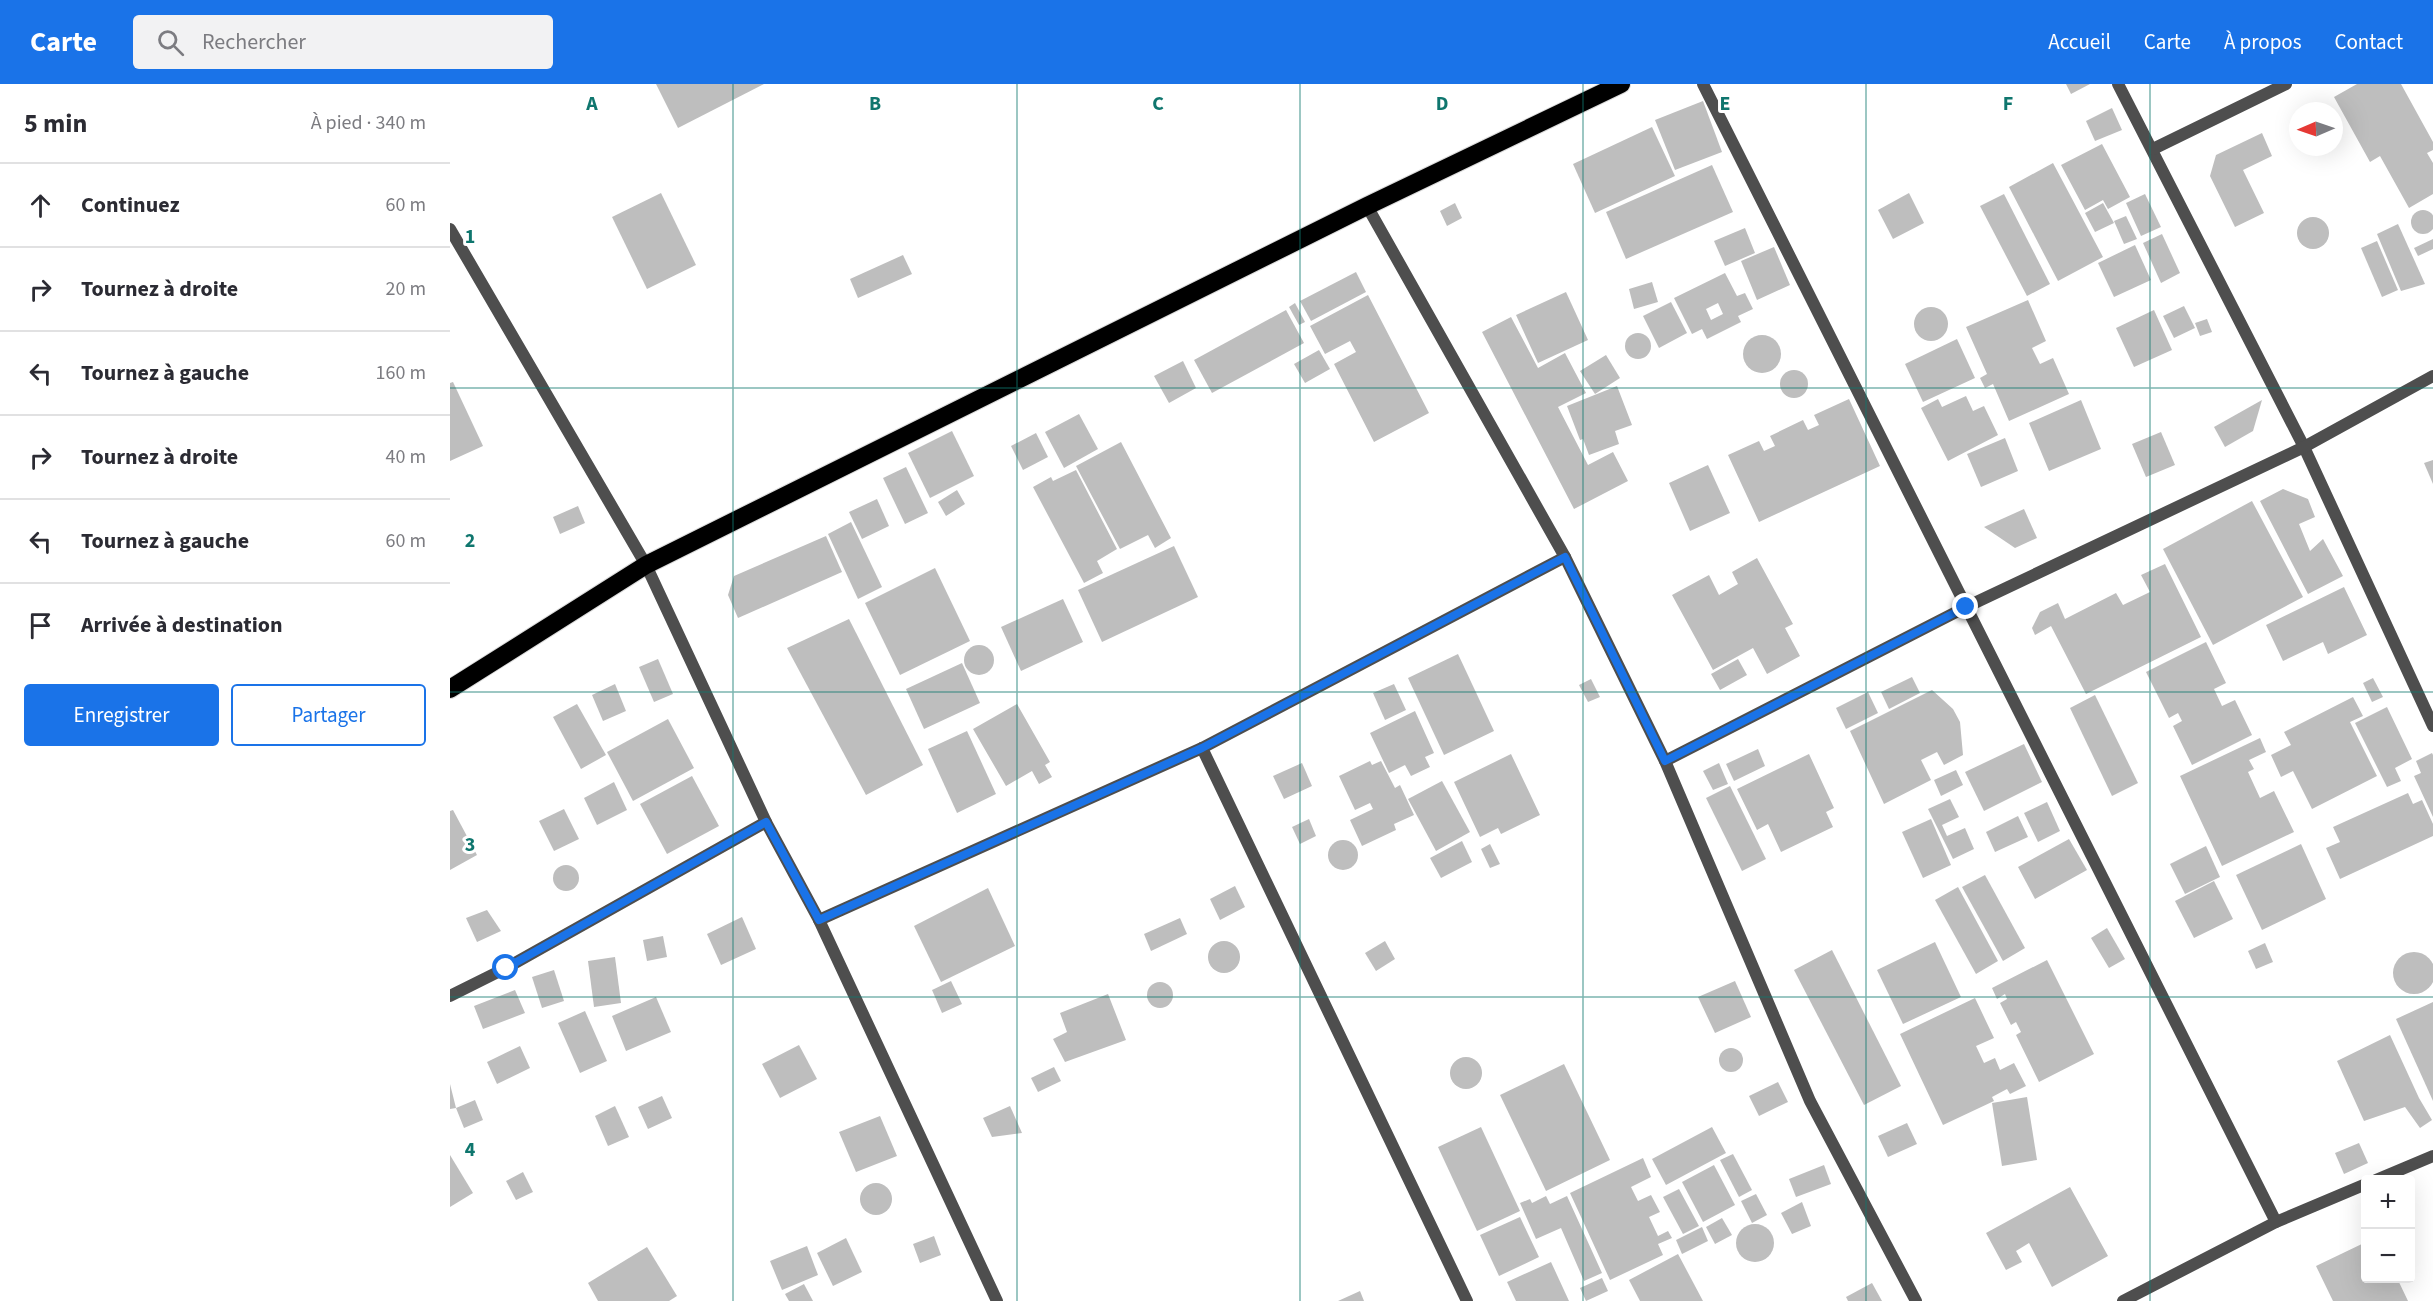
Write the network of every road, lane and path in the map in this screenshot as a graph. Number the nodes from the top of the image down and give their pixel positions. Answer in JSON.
{"nodes":[{"id":1,"x":1621,"y":84,"type":"edge"},
{"id":2,"x":1703,"y":84,"type":"edge"},
{"id":3,"x":2118,"y":84,"type":"edge"},
{"id":4,"x":2286,"y":84,"type":"edge"},
{"id":5,"x":2153,"y":149,"type":"junction"},
{"id":6,"x":1367,"y":206,"type":"junction"},
{"id":7,"x":450,"y":229,"type":"edge"},
{"id":8,"x":2433,"y":376,"type":"edge"},
{"id":9,"x":2304,"y":447,"type":"junction"},
{"id":10,"x":1565,"y":557,"type":"junction"},
{"id":11,"x":646,"y":565,"type":"junction"},
{"id":12,"x":1966,"y":607,"type":"junction"},
{"id":13,"x":450,"y":689,"type":"edge"},
{"id":14,"x":2433,"y":726,"type":"edge"},
{"id":15,"x":1202,"y":748,"type":"junction"},
{"id":16,"x":1665,"y":761,"type":"junction"},
{"id":17,"x":766,"y":822,"type":"junction"},
{"id":18,"x":819,"y":920,"type":"junction"},
{"id":19,"x":450,"y":996,"type":"edge"},
{"id":20,"x":2433,"y":1156,"type":"edge"},
{"id":21,"x":2386,"y":1175,"type":"edge"},
{"id":22,"x":2361,"y":1186,"type":"edge"},
{"id":23,"x":2276,"y":1222,"type":"junction"},
{"id":24,"x":997,"y":1301,"type":"edge"},
{"id":25,"x":1467,"y":1301,"type":"edge"},
{"id":26,"x":1916,"y":1301,"type":"edge"},
{"id":27,"x":2123,"y":1301,"type":"edge"}],
"edges":[{"from":1,"to":6,"type":"highway"},
{"from":2,"to":12,"type":"street"},
{"from":3,"to":5,"type":"street"},
{"from":4,"to":5,"type":"street"},
{"from":5,"to":9,"type":"street"},
{"from":6,"to":10,"type":"street"},
{"from":6,"to":11,"type":"highway"},
{"from":7,"to":11,"type":"street"},
{"from":8,"to":9,"type":"street"},
{"from":9,"to":12,"type":"street"},
{"from":9,"to":14,"type":"street"},
{"from":10,"to":15,"type":"street"},
{"from":10,"to":16,"type":"street"},
{"from":11,"to":13,"type":"highway"},
{"from":11,"to":17,"type":"street"},
{"from":12,"to":16,"type":"street"},
{"from":12,"to":23,"type":"street"},
{"from":15,"to":18,"type":"street"},
{"from":15,"to":25,"type":"street"},
{"from":16,"to":26,"type":"street"},
{"from":17,"to":18,"type":"street"},
{"from":17,"to":19,"type":"street"},
{"from":18,"to":24,"type":"street"},
{"from":20,"to":21,"type":"street"},
{"from":22,"to":23,"type":"street"},
{"from":23,"to":27,"type":"street"}]}
